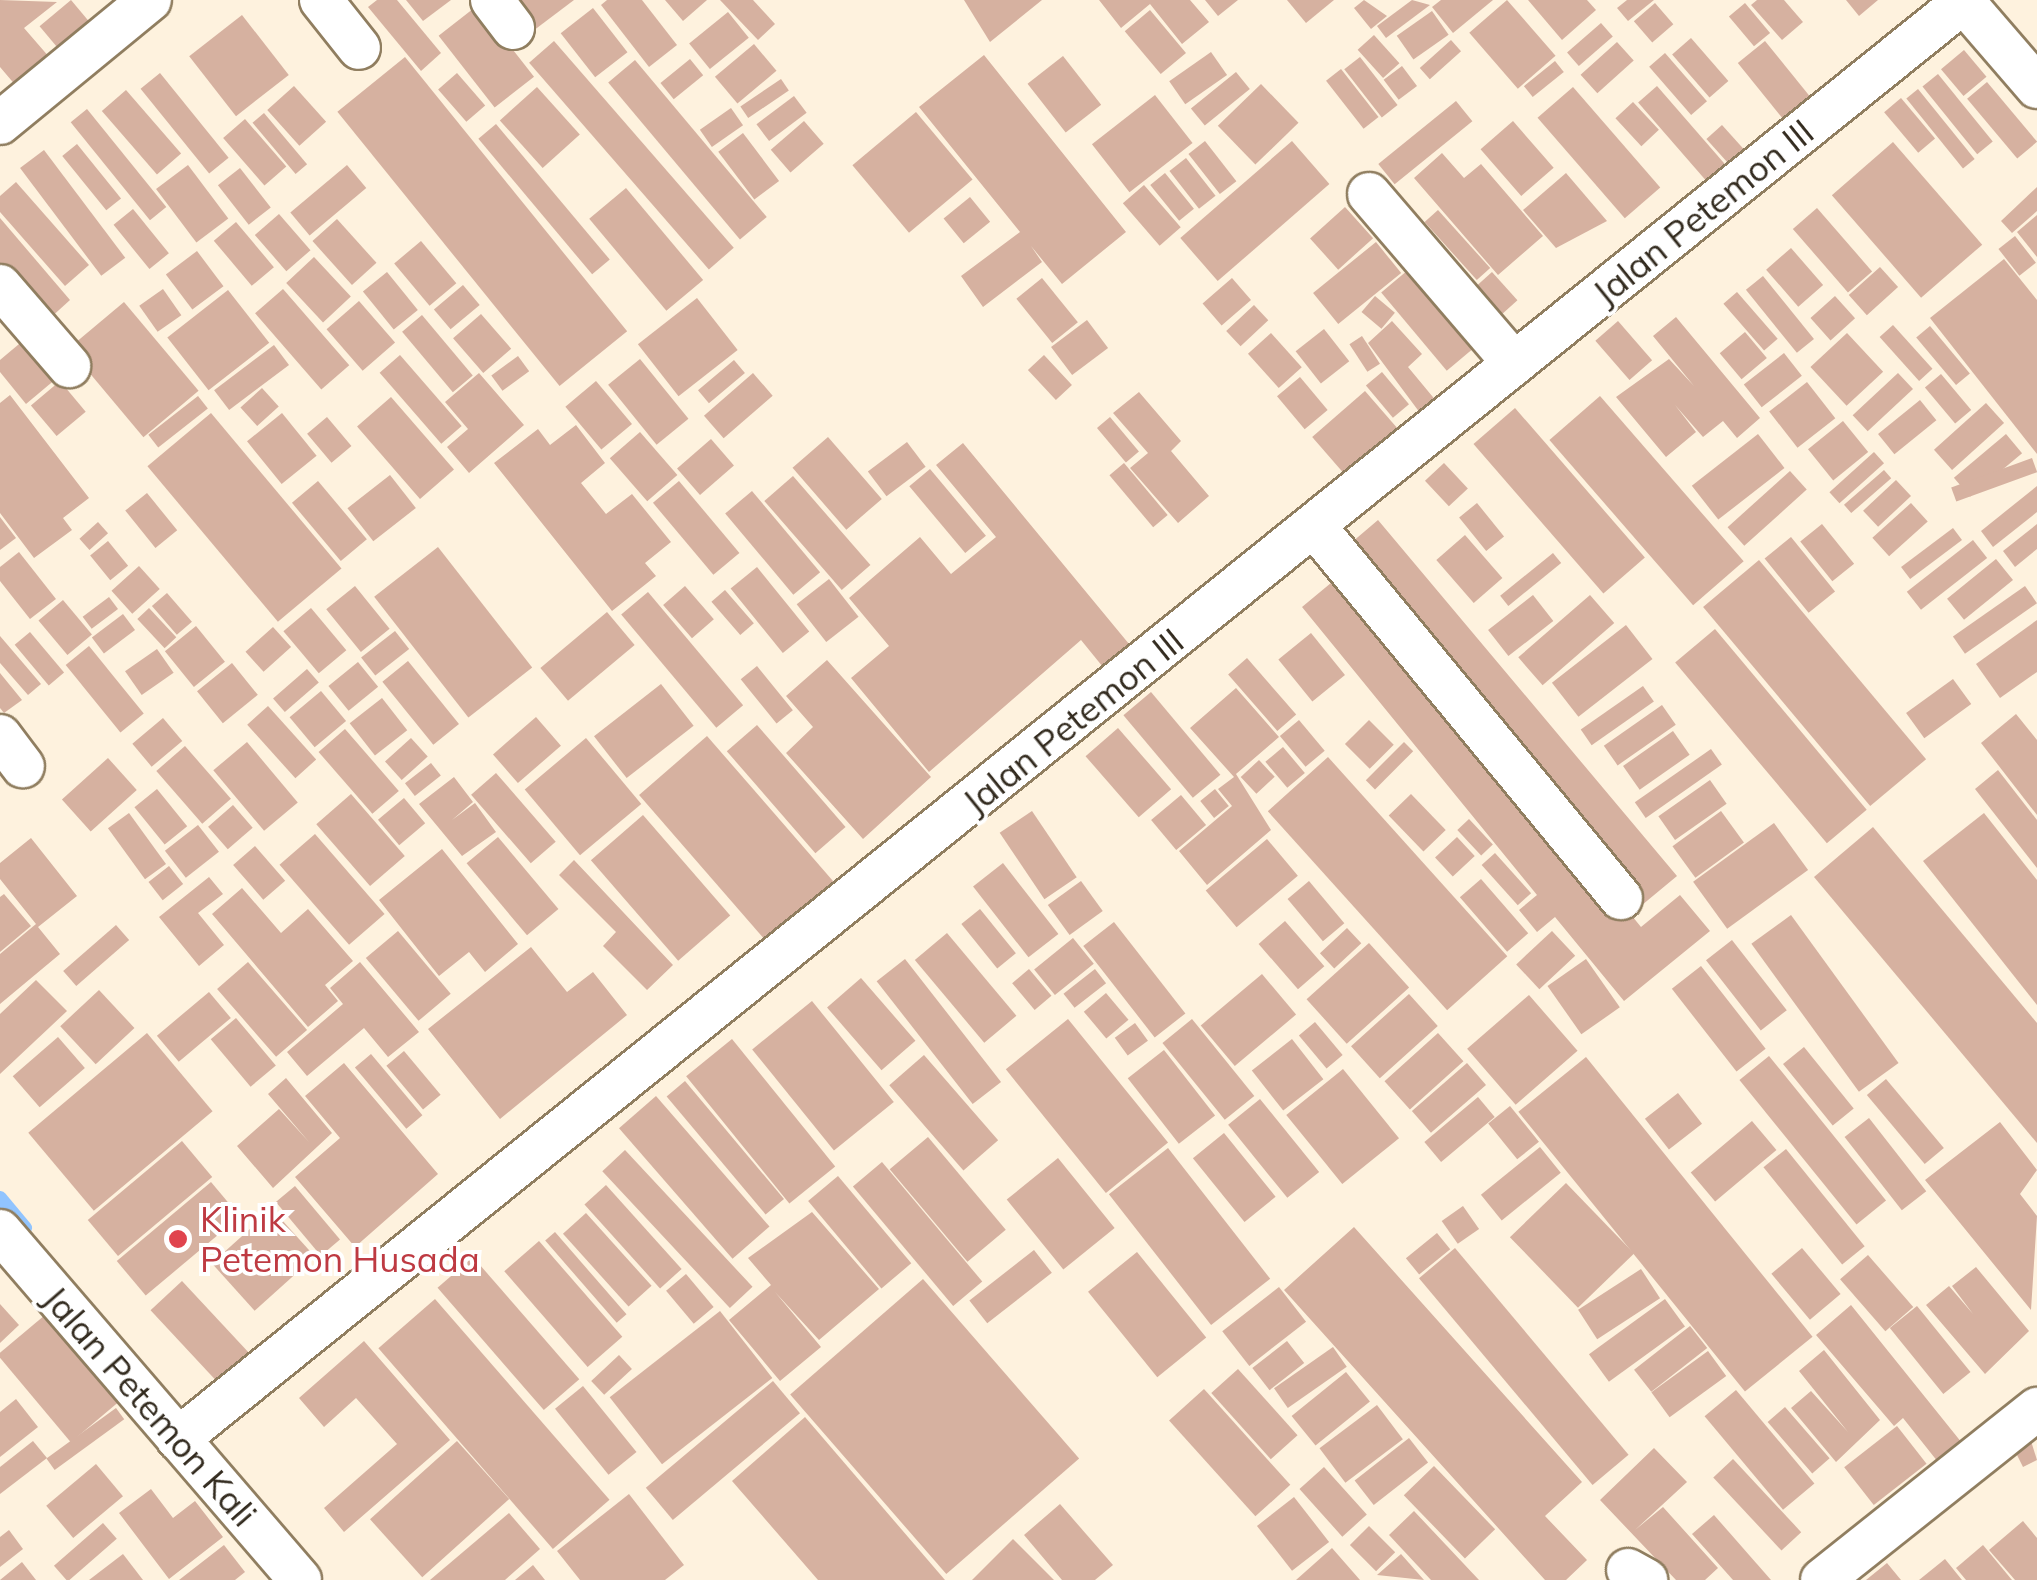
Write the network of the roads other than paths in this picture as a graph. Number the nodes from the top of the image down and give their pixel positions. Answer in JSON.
{"nodes":[{"id":1,"x":150,"y":0,"type":"edge"},
{"id":2,"x":321,"y":0,"type":"edge"},
{"id":3,"x":1964,"y":1,"type":"edge"},
{"id":4,"x":359,"y":48,"type":"dead end"},
{"id":5,"x":2037,"y":87,"type":"edge"},
{"id":6,"x":0,"y":123,"type":"edge"},
{"id":7,"x":1369,"y":194,"type":"dead end"},
{"id":8,"x":0,"y":286,"type":"edge"},
{"id":9,"x":1514,"y":363,"type":"junction"},
{"id":10,"x":69,"y":366,"type":"dead end"},
{"id":11,"x":1315,"y":527,"type":"junction"},
{"id":12,"x":1622,"y":898,"type":"dead end"},
{"id":13,"x":0,"y":1231,"type":"edge"},
{"id":14,"x":2037,"y":1409,"type":"edge"},
{"id":15,"x":191,"y":1428,"type":"junction"},
{"id":16,"x":280,"y":1573,"type":"edge"},
{"id":17,"x":1822,"y":1580,"type":"edge"}],
"edges":[{"from":1,"to":6,"type":"street"},
{"from":2,"to":4,"type":"street"},
{"from":3,"to":5,"type":"street"},
{"from":3,"to":9,"type":"street","name":"Jalan Petemon III"},
{"from":7,"to":9,"type":"street"},
{"from":8,"to":10,"type":"street"},
{"from":9,"to":11,"type":"street","name":"Jalan Petemon III"},
{"from":11,"to":12,"type":"street"},
{"from":11,"to":15,"type":"street","name":"Jalan Petemon III"},
{"from":13,"to":15,"type":"street","name":"Jalan Petemon Kali"},
{"from":14,"to":17,"type":"street"},
{"from":15,"to":16,"type":"street","name":"Jalan Petemon Kali"}]}
